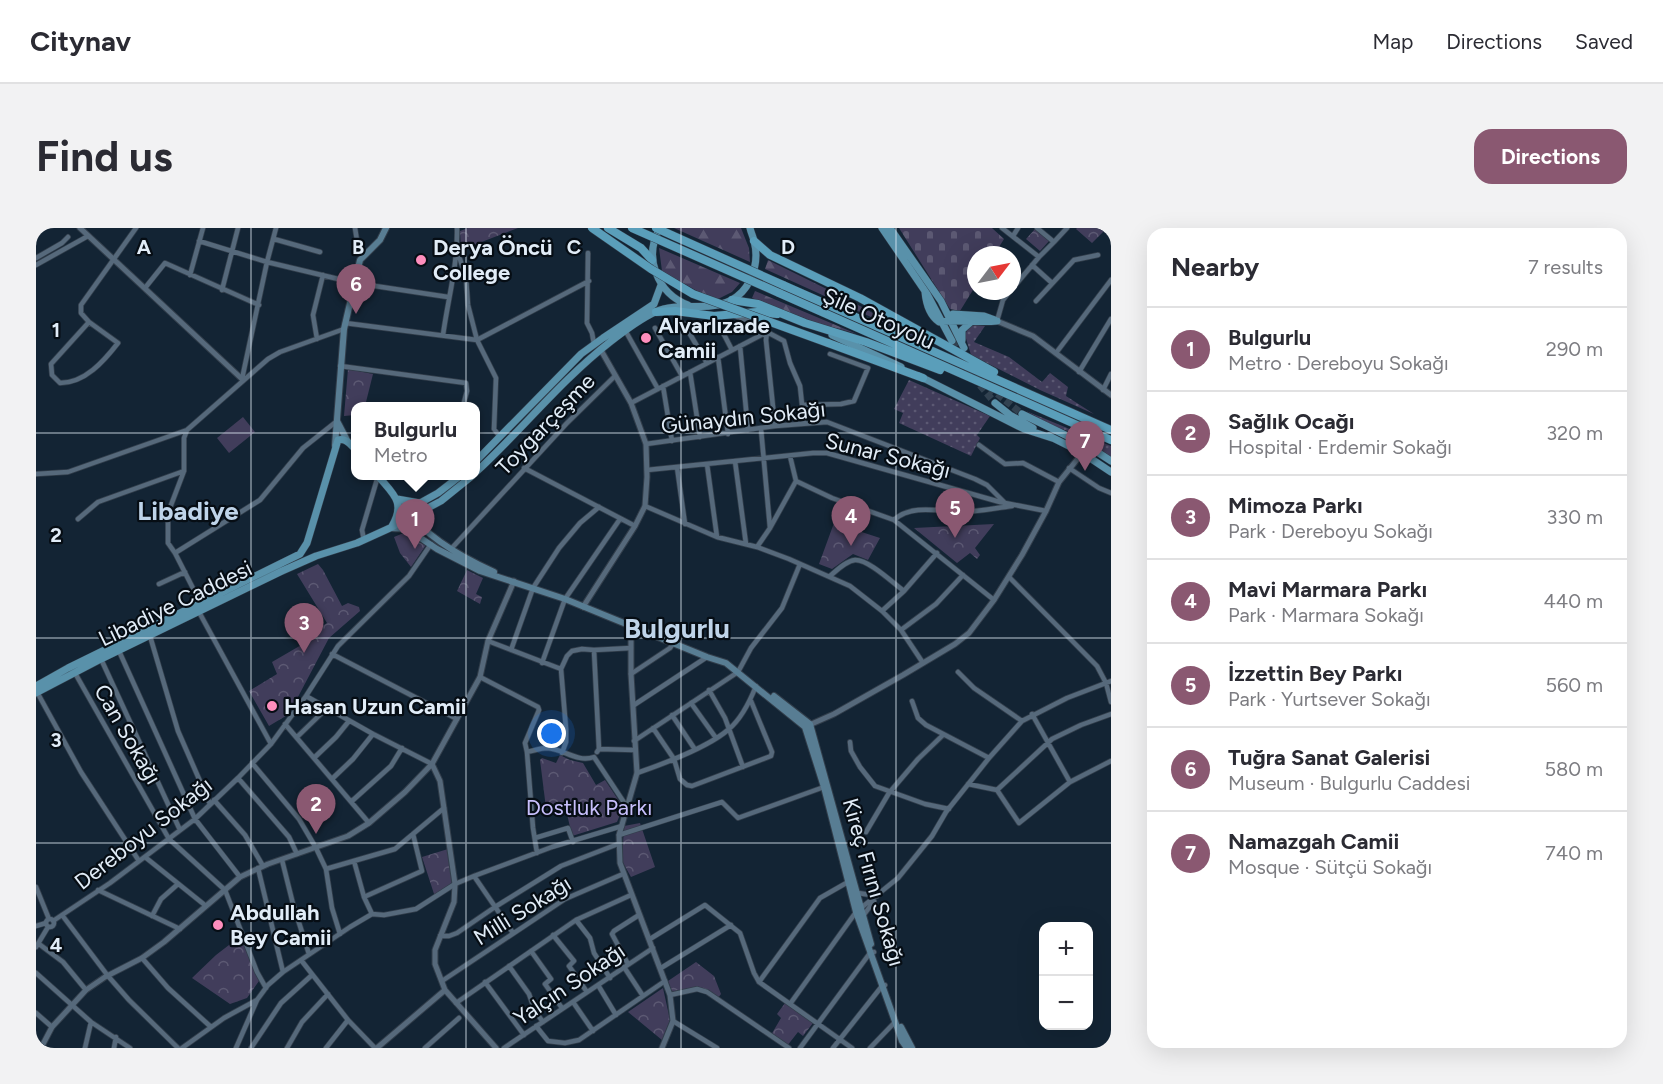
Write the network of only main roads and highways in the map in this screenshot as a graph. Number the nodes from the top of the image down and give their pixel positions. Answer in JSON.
{"nodes":[{"id":1,"x":386,"y":228,"type":"edge"},
{"id":2,"x":592,"y":228,"type":"edge"},
{"id":3,"x":608,"y":228,"type":"edge"},
{"id":4,"x":632,"y":228,"type":"edge"},
{"id":5,"x":658,"y":228,"type":"edge"},
{"id":6,"x":882,"y":228,"type":"edge"},
{"id":7,"x":890,"y":228,"type":"edge"},
{"id":8,"x":750,"y":229,"type":"edge"},
{"id":9,"x":754,"y":241,"type":"junction"},
{"id":10,"x":652,"y":260,"type":"junction"},
{"id":11,"x":661,"y":285,"type":"junction"},
{"id":12,"x":732,"y":300,"type":"junction"},
{"id":13,"x":940,"y":301,"type":"junction"},
{"id":14,"x":690,"y":306,"type":"junction"},
{"id":15,"x":656,"y":312,"type":"junction"},
{"id":16,"x":783,"y":314,"type":"junction"},
{"id":17,"x":950,"y":319,"type":"junction"},
{"id":18,"x":942,"y":321,"type":"junction"},
{"id":19,"x":972,"y":322,"type":"junction"},
{"id":20,"x":805,"y":323,"type":"junction"},
{"id":21,"x":952,"y":341,"type":"tunnel mouth"},
{"id":22,"x":923,"y":378,"type":"junction"},
{"id":23,"x":984,"y":384,"type":"junction"},
{"id":24,"x":995,"y":403,"type":"tunnel mouth"},
{"id":25,"x":1053,"y":404,"type":"junction"},
{"id":26,"x":1022,"y":414,"type":"tunnel mouth"},
{"id":27,"x":337,"y":421,"type":"junction"},
{"id":28,"x":1111,"y":430,"type":"edge"},
{"id":29,"x":1052,"y":438,"type":"junction"},
{"id":30,"x":1111,"y":440,"type":"edge"},
{"id":31,"x":348,"y":441,"type":"junction"},
{"id":32,"x":351,"y":444,"type":"edge"},
{"id":33,"x":335,"y":445,"type":"junction"},
{"id":34,"x":480,"y":457,"type":"edge"},
{"id":35,"x":1111,"y":461,"type":"edge"},
{"id":36,"x":480,"y":468,"type":"edge"},
{"id":37,"x":1111,"y":472,"type":"edge"},
{"id":38,"x":381,"y":480,"type":"edge"},
{"id":39,"x":455,"y":480,"type":"edge"},
{"id":40,"x":467,"y":480,"type":"edge"},
{"id":41,"x":397,"y":499,"type":"junction"},
{"id":42,"x":426,"y":510,"type":"junction"},
{"id":43,"x":411,"y":517,"type":"junction"},
{"id":44,"x":390,"y":528,"type":"junction"},
{"id":45,"x":427,"y":533,"type":"junction"},
{"id":46,"x":307,"y":543,"type":"junction"},
{"id":47,"x":316,"y":556,"type":"junction"},
{"id":48,"x":514,"y":581,"type":"junction"},
{"id":49,"x":200,"y":608,"type":"junction"},
{"id":50,"x":36,"y":686,"type":"edge"},
{"id":51,"x":36,"y":693,"type":"edge"},
{"id":52,"x":808,"y":725,"type":"junction"},
{"id":53,"x":858,"y":910,"type":"junction"},
{"id":54,"x":872,"y":953,"type":"junction"},
{"id":55,"x":884,"y":985,"type":"junction"},
{"id":56,"x":910,"y":1048,"type":"edge"}],
"edges":[{"from":1,"to":27,"type":"main road"},
{"from":2,"to":22,"type":"highway","bridge":true},
{"from":3,"to":10,"type":"highway"},
{"from":4,"to":23,"type":"highway","name":"Şile Otoyolu","bridge":true},
{"from":5,"to":10,"type":"main road"},
{"from":5,"to":25,"type":"highway","name":"Şile Otoyolu","bridge":true},
{"from":6,"to":18,"type":"main road"},
{"from":7,"to":13,"type":"main road"},
{"from":8,"to":9,"type":"main road"},
{"from":9,"to":12,"type":"main road"},
{"from":9,"to":25,"type":"highway"},
{"from":10,"to":11,"type":"main road"},
{"from":11,"to":14,"type":"main road"},
{"from":11,"to":34,"type":"main road"},
{"from":12,"to":14,"type":"main road","name":"Libadiye Caddesi"},
{"from":12,"to":16,"type":"highway"},
{"from":13,"to":17,"type":"main road"},
{"from":13,"to":19,"type":"main road"},
{"from":14,"to":15,"type":"main road","name":"Libadiye Caddesi"},
{"from":15,"to":16,"type":"highway"},
{"from":15,"to":36,"type":"main road","name":"Libadiye Caddesi"},
{"from":16,"to":20,"type":"highway"},
{"from":17,"to":18,"type":"main road"},
{"from":17,"to":19,"type":"main road"},
{"from":17,"to":19,"type":"main road"},
{"from":18,"to":21,"type":"main road"},
{"from":20,"to":22,"type":"main road"},
{"from":20,"to":23,"type":"highway"},
{"from":22,"to":29,"type":"main road"},
{"from":23,"to":30,"type":"highway","name":"Şile Otoyolu"},
{"from":24,"to":29,"type":"main road"},
{"from":25,"to":28,"type":"highway","name":"Şile Otoyolu"},
{"from":26,"to":35,"type":"main road"},
{"from":27,"to":31,"type":"main road"},
{"from":27,"to":33,"type":"main road"},
{"from":29,"to":37,"type":"main road"},
{"from":31,"to":32,"type":"main road"},
{"from":31,"to":33,"type":"main road"},
{"from":33,"to":46,"type":"main road"},
{"from":38,"to":41,"type":"main road"},
{"from":39,"to":41,"type":"main road"},
{"from":40,"to":42,"type":"main road","name":"Libadiye Caddesi"},
{"from":41,"to":43,"type":"main road"},
{"from":41,"to":44,"type":"main road"},
{"from":42,"to":43,"type":"main road","name":"Libadiye Caddesi"},
{"from":42,"to":45,"type":"main road"},
{"from":43,"to":44,"type":"main road","name":"Libadiye Caddesi"},
{"from":43,"to":45,"type":"main road"},
{"from":44,"to":47,"type":"main road","name":"Libadiye Caddesi"},
{"from":44,"to":48,"type":"main road"},
{"from":45,"to":48,"type":"main road"},
{"from":46,"to":47,"type":"main road"},
{"from":46,"to":49,"type":"main road","name":"Libadiye Caddesi"},
{"from":47,"to":49,"type":"main road","name":"Libadiye Caddesi"},
{"from":48,"to":52,"type":"main road"},
{"from":49,"to":50,"type":"main road","name":"Libadiye Caddesi"},
{"from":49,"to":51,"type":"main road","name":"Libadiye Caddesi"},
{"from":52,"to":53,"type":"main road","name":"Kireç Fırını Sokağı"},
{"from":52,"to":53,"type":"main road","name":"Kireç Fırını Sokağı"},
{"from":53,"to":54,"type":"main road","name":"Kireç Fırını Sokağı"},
{"from":53,"to":54,"type":"main road","name":"Kireç Fırını Sokağı"},
{"from":54,"to":55,"type":"main road","name":"Kireç Fırını Sokağı"},
{"from":55,"to":56,"type":"main road","name":"Kireç Fırını Sokağı"},
{"from":55,"to":56,"type":"main road","name":"Kireç Fırını Sokağı"}]}
